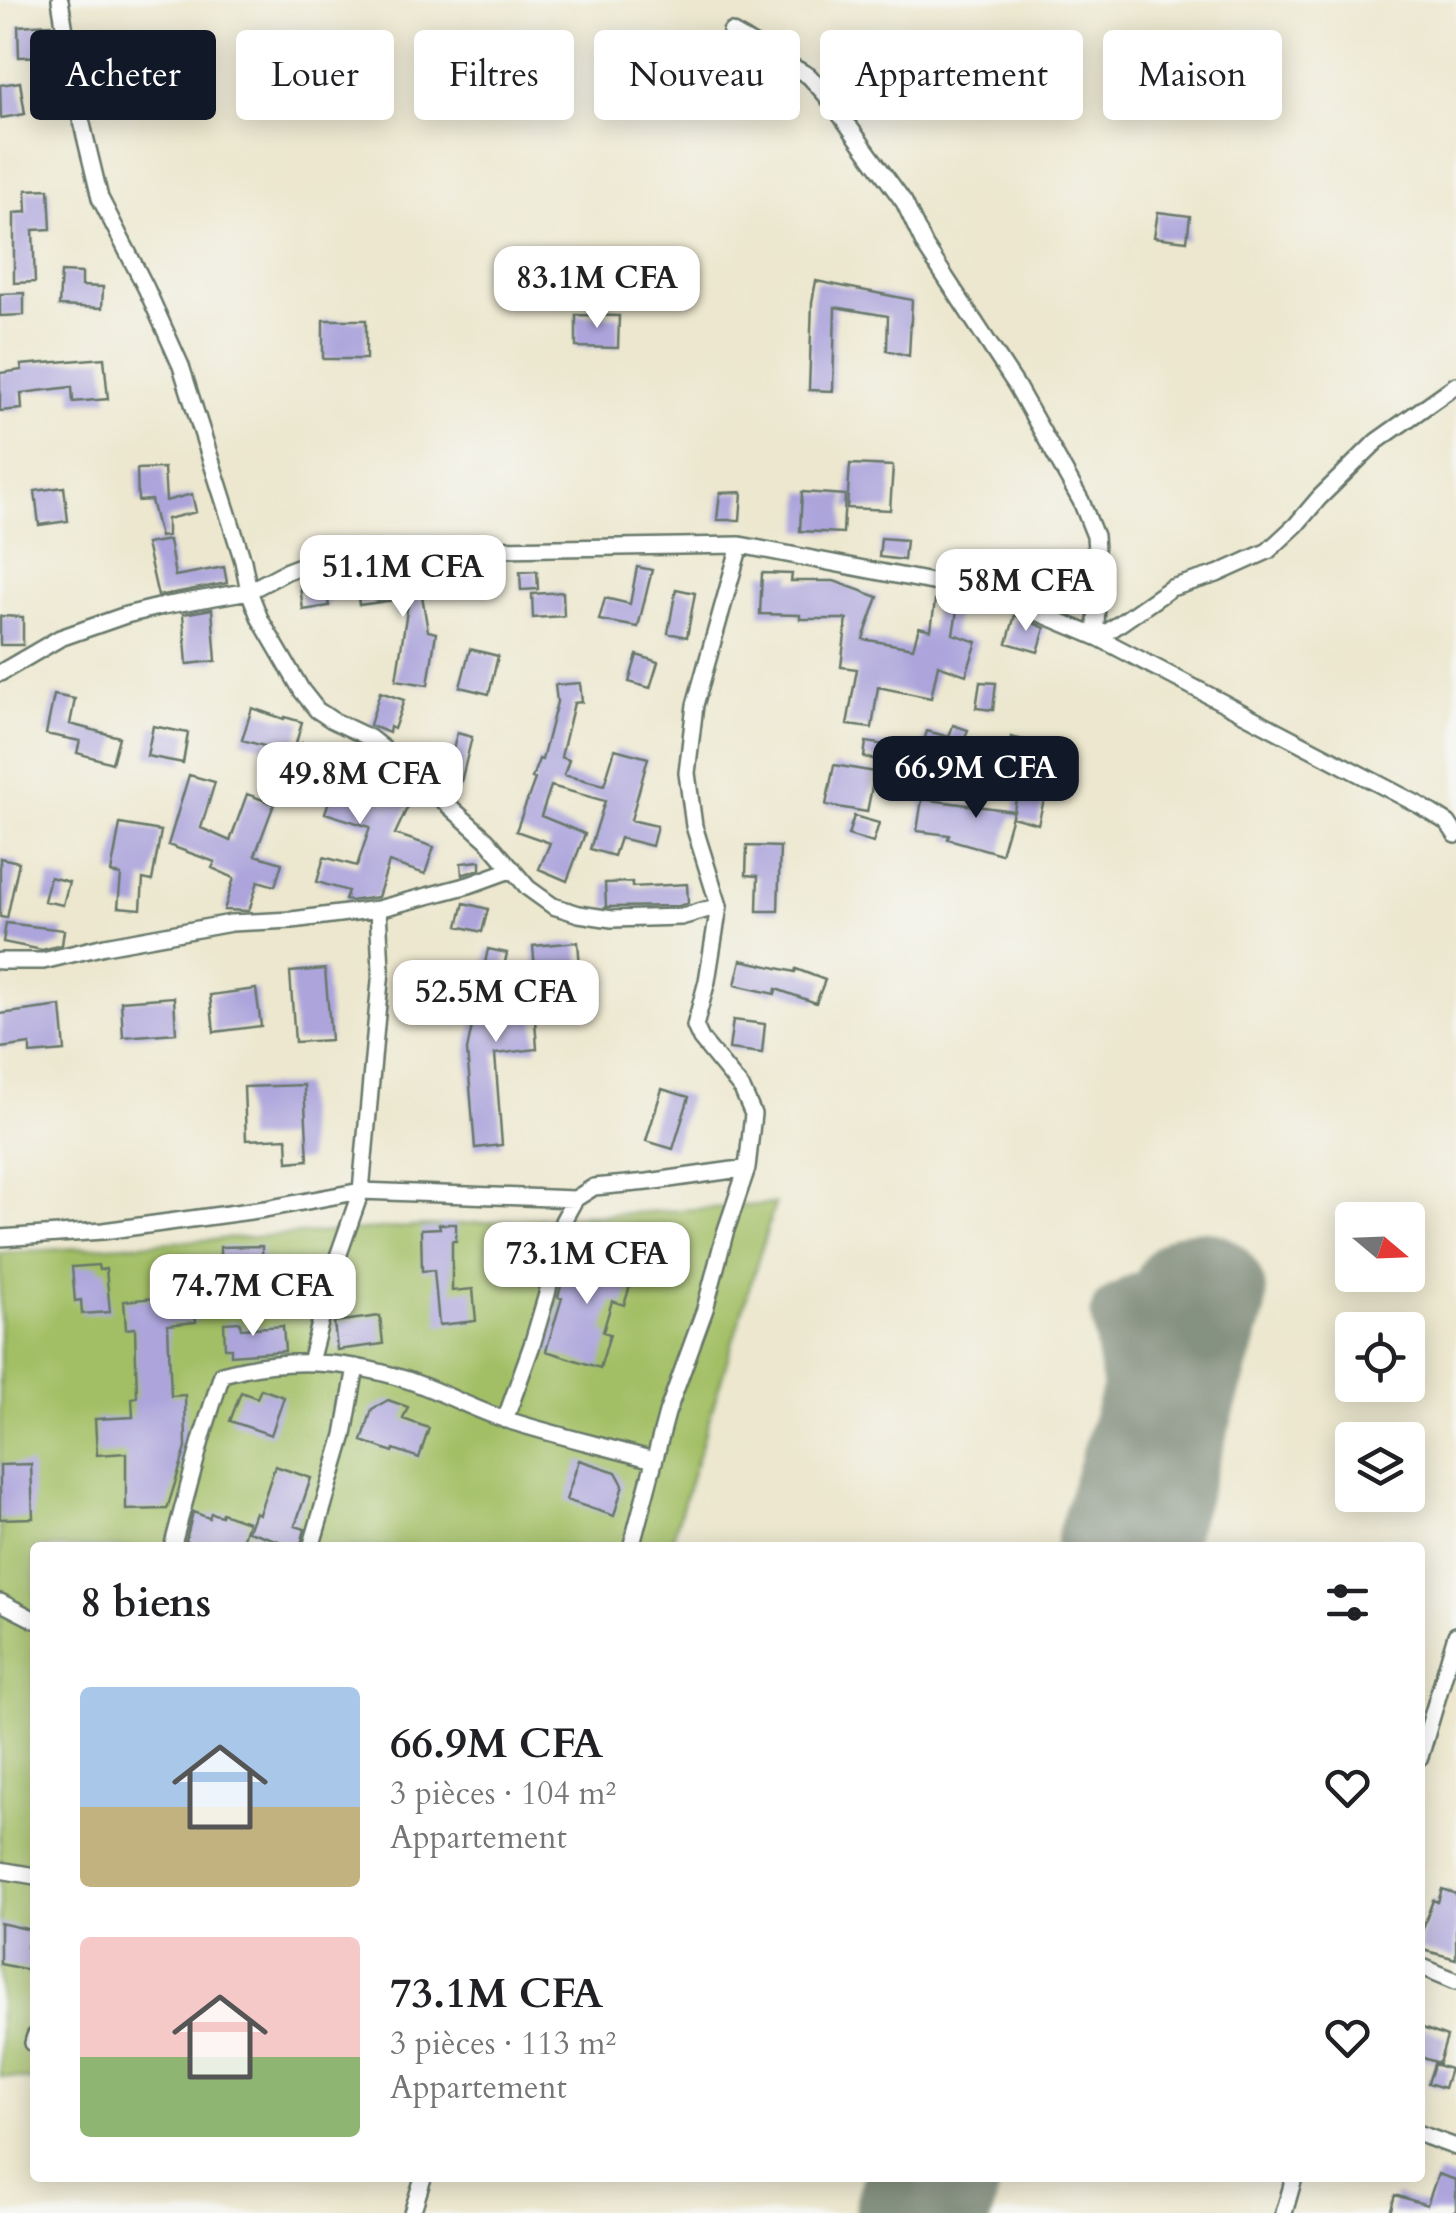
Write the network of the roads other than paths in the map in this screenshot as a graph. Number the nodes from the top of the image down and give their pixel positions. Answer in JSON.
{"nodes":[{"id":1,"x":60,"y":0,"type":"edge"},
{"id":2,"x":800,"y":71,"type":"edge"},
{"id":3,"x":1456,"y":385,"type":"edge"},
{"id":4,"x":740,"y":546,"type":"junction"},
{"id":5,"x":249,"y":591,"type":"junction"},
{"id":6,"x":1099,"y":638,"type":"junction"},
{"id":7,"x":0,"y":673,"type":"edge"},
{"id":8,"x":1456,"y":836,"type":"edge"},
{"id":9,"x":513,"y":869,"type":"junction"},
{"id":10,"x":719,"y":906,"type":"junction"},
{"id":11,"x":378,"y":909,"type":"junction"},
{"id":12,"x":0,"y":960,"type":"edge"},
{"id":13,"x":747,"y":1168,"type":"junction"},
{"id":14,"x":361,"y":1191,"type":"junction"},
{"id":15,"x":575,"y":1199,"type":"junction"},
{"id":16,"x":0,"y":1238,"type":"edge"},
{"id":17,"x":310,"y":1362,"type":"junction"},
{"id":18,"x":356,"y":1367,"type":"junction"},
{"id":19,"x":505,"y":1420,"type":"junction"},
{"id":20,"x":653,"y":1460,"type":"junction"},
{"id":21,"x":174,"y":1542,"type":"edge"},
{"id":22,"x":314,"y":1542,"type":"edge"},
{"id":23,"x":632,"y":1542,"type":"edge"},
{"id":24,"x":0,"y":1602,"type":"edge"},
{"id":25,"x":30,"y":1617,"type":"edge"},
{"id":26,"x":1456,"y":1636,"type":"edge"},
{"id":27,"x":1425,"y":1740,"type":"edge"},
{"id":28,"x":0,"y":1870,"type":"edge"},
{"id":29,"x":30,"y":1875,"type":"edge"},
{"id":30,"x":1425,"y":1968,"type":"edge"},
{"id":31,"x":1456,"y":1981,"type":"edge"},
{"id":32,"x":1425,"y":2136,"type":"edge"},
{"id":33,"x":1456,"y":2147,"type":"edge"},
{"id":34,"x":422,"y":2182,"type":"edge"},
{"id":35,"x":1293,"y":2182,"type":"edge"},
{"id":36,"x":412,"y":2213,"type":"edge"},
{"id":37,"x":1284,"y":2213,"type":"edge"}],
"edges":[{"from":1,"to":5,"type":"street"},
{"from":2,"to":6,"type":"street"},
{"from":3,"to":6,"type":"street"},
{"from":4,"to":5,"type":"street"},
{"from":4,"to":6,"type":"street"},
{"from":4,"to":10,"type":"street"},
{"from":5,"to":7,"type":"street"},
{"from":5,"to":9,"type":"street"},
{"from":6,"to":8,"type":"street"},
{"from":9,"to":10,"type":"street"},
{"from":9,"to":11,"type":"street"},
{"from":10,"to":13,"type":"street"},
{"from":11,"to":12,"type":"street"},
{"from":11,"to":14,"type":"street"},
{"from":13,"to":15,"type":"street"},
{"from":13,"to":20,"type":"street"},
{"from":14,"to":15,"type":"street"},
{"from":14,"to":16,"type":"street"},
{"from":14,"to":17,"type":"street"},
{"from":15,"to":19,"type":"street"},
{"from":17,"to":18,"type":"street"},
{"from":17,"to":21,"type":"street"},
{"from":18,"to":19,"type":"street"},
{"from":18,"to":22,"type":"street"},
{"from":19,"to":20,"type":"street"},
{"from":20,"to":23,"type":"street"},
{"from":24,"to":25,"type":"street"},
{"from":26,"to":27,"type":"street"},
{"from":28,"to":29,"type":"street"},
{"from":30,"to":31,"type":"street"},
{"from":32,"to":33,"type":"street"},
{"from":34,"to":36,"type":"street"},
{"from":35,"to":37,"type":"street"}]}
